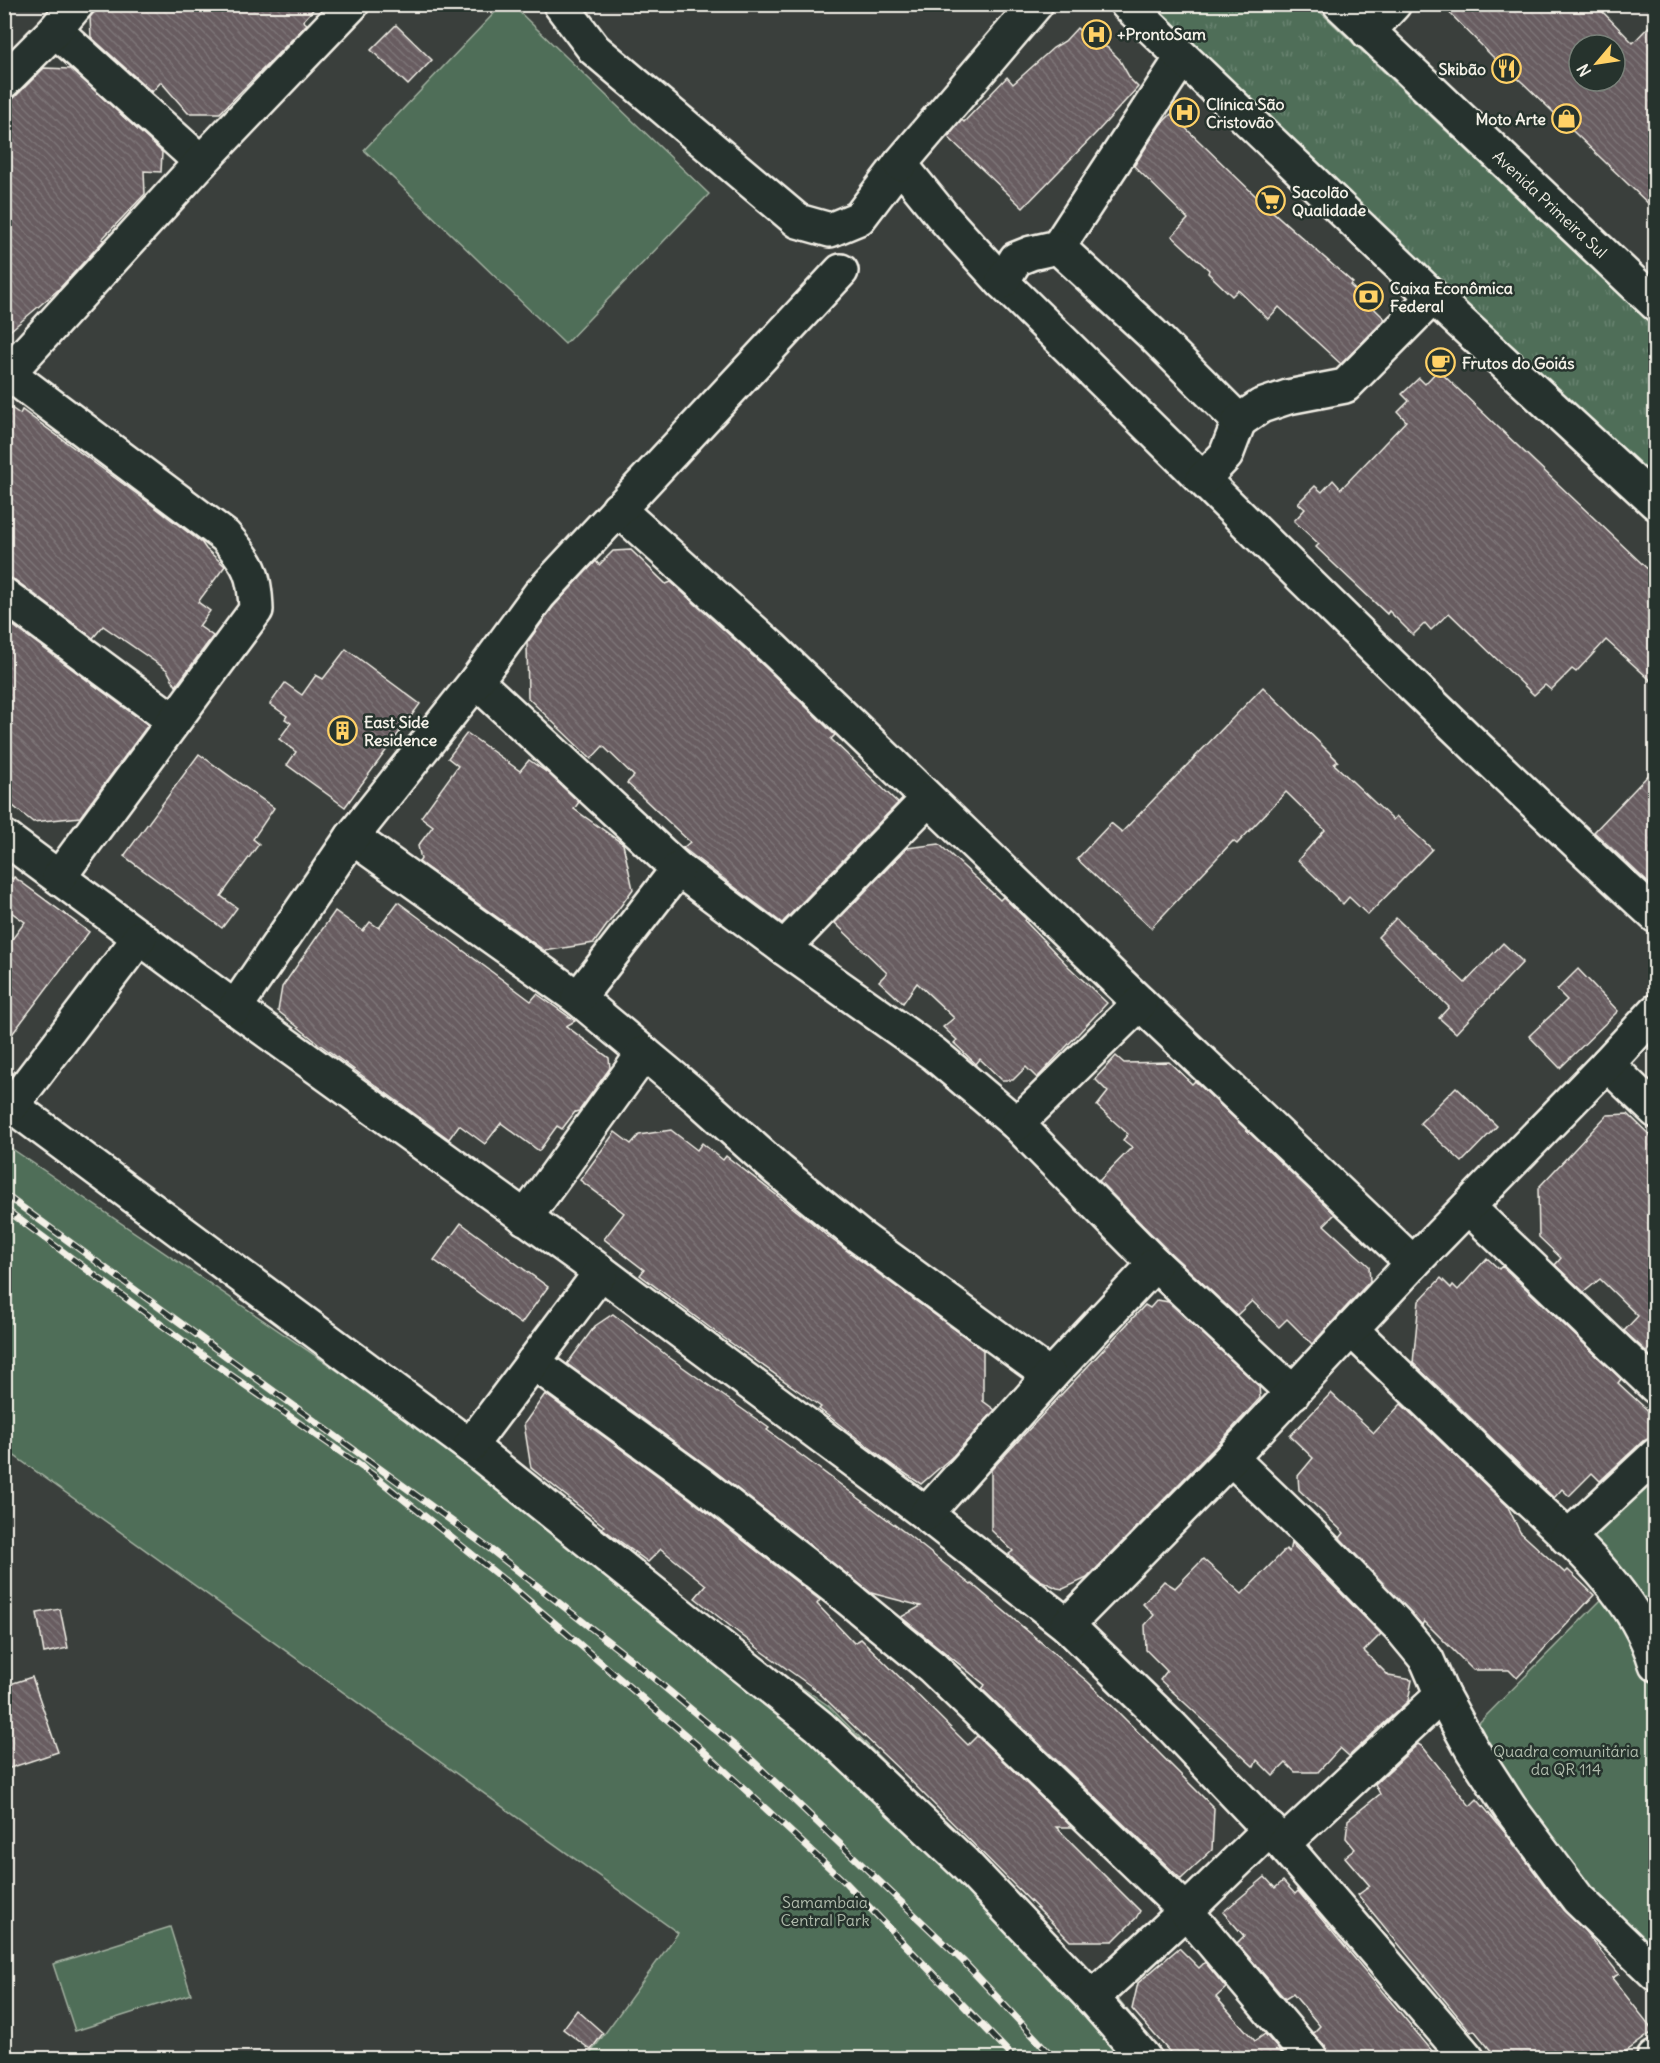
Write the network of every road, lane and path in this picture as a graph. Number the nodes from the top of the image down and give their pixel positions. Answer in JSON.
{"nodes":[{"id":1,"x":77,"y":4,"type":"edge"},
{"id":2,"x":352,"y":4,"type":"edge"},
{"id":3,"x":560,"y":4,"type":"edge"},
{"id":4,"x":1036,"y":4,"type":"edge"},
{"id":5,"x":1127,"y":4,"type":"edge"},
{"id":6,"x":1340,"y":4,"type":"edge"},
{"id":7,"x":1394,"y":4,"type":"edge"},
{"id":8,"x":55,"y":30,"type":"junction"},
{"id":9,"x":1368,"y":32,"type":"junction"},
{"id":10,"x":1182,"y":58,"type":"junction"},
{"id":11,"x":4,"y":81,"type":"edge"},
{"id":12,"x":201,"y":162,"type":"junction"},
{"id":13,"x":900,"y":164,"type":"junction"},
{"id":14,"x":1058,"y":247,"type":"junction"},
{"id":15,"x":841,"y":272,"type":"dead end"},
{"id":16,"x":1002,"y":282,"type":"junction"},
{"id":17,"x":1433,"y":297,"type":"junction"},
{"id":18,"x":1656,"y":304,"type":"edge"},
{"id":19,"x":6,"y":372,"type":"edge"},
{"id":20,"x":1239,"y":422,"type":"junction"},
{"id":21,"x":1203,"y":479,"type":"junction"},
{"id":22,"x":1656,"y":503,"type":"edge"},
{"id":23,"x":618,"y":509,"type":"junction"},
{"id":24,"x":4,"y":596,"type":"edge"},
{"id":25,"x":476,"y":681,"type":"junction"},
{"id":26,"x":174,"y":721,"type":"junction"},
{"id":27,"x":928,"y":799,"type":"junction"},
{"id":28,"x":4,"y":837,"type":"edge"},
{"id":29,"x":352,"y":837,"type":"junction"},
{"id":30,"x":678,"y":869,"type":"junction"},
{"id":31,"x":59,"y":877,"type":"junction"},
{"id":32,"x":1656,"y":916,"type":"edge"},
{"id":33,"x":140,"y":938,"type":"junction"},
{"id":34,"x":784,"y":948,"type":"junction"},
{"id":35,"x":578,"y":998,"type":"junction"},
{"id":36,"x":1140,"y":1003,"type":"junction"},
{"id":37,"x":235,"y":1008,"type":"junction"},
{"id":38,"x":1656,"y":1011,"type":"edge"},
{"id":39,"x":644,"y":1053,"type":"junction"},
{"id":40,"x":1606,"y":1064,"type":"junction"},
{"id":41,"x":8,"y":1103,"type":"edge"},
{"id":42,"x":1656,"y":1111,"type":"edge"},
{"id":43,"x":1017,"y":1124,"type":"junction"},
{"id":44,"x":1468,"y":1207,"type":"junction"},
{"id":45,"x":525,"y":1218,"type":"junction"},
{"id":46,"x":1413,"y":1263,"type":"junction"},
{"id":47,"x":1155,"y":1264,"type":"junction"},
{"id":48,"x":601,"y":1272,"type":"junction"},
{"id":49,"x":1352,"y":1330,"type":"junction"},
{"id":50,"x":533,"y":1362,"type":"junction"},
{"id":51,"x":1050,"y":1376,"type":"junction"},
{"id":52,"x":1656,"y":1387,"type":"edge"},
{"id":53,"x":1293,"y":1393,"type":"junction"},
{"id":54,"x":470,"y":1446,"type":"junction"},
{"id":55,"x":1656,"y":1455,"type":"edge"},
{"id":56,"x":1231,"y":1458,"type":"junction"},
{"id":57,"x":926,"y":1514,"type":"junction"},
{"id":58,"x":1567,"y":1538,"type":"junction"},
{"id":59,"x":1067,"y":1625,"type":"junction"},
{"id":60,"x":1656,"y":1664,"type":"edge"},
{"id":61,"x":1442,"y":1695,"type":"junction"},
{"id":62,"x":1277,"y":1837,"type":"junction"},
{"id":63,"x":1186,"y":1911,"type":"junction"},
{"id":64,"x":1656,"y":1974,"type":"edge"},
{"id":65,"x":1092,"y":1998,"type":"junction"},
{"id":66,"x":1144,"y":2058,"type":"edge"},
{"id":67,"x":1310,"y":2058,"type":"edge"},
{"id":68,"x":1467,"y":2058,"type":"edge"}],
"edges":[{"from":1,"to":8,"type":"street"},
{"from":2,"to":12,"type":"street"},
{"from":3,"to":13,"type":"street"},
{"from":4,"to":13,"type":"street"},
{"from":5,"to":10,"type":"street"},
{"from":6,"to":9,"type":"street","name":"Avenida Primeira Sul"},
{"from":7,"to":9,"type":"street"},
{"from":8,"to":11,"type":"street"},
{"from":8,"to":12,"type":"street"},
{"from":9,"to":18,"type":"street","name":"Avenida Primeira Sul"},
{"from":10,"to":14,"type":"street"},
{"from":10,"to":17,"type":"street"},
{"from":12,"to":19,"type":"street"},
{"from":13,"to":16,"type":"street"},
{"from":14,"to":16,"type":"street"},
{"from":14,"to":20,"type":"street"},
{"from":15,"to":23,"type":"street"},
{"from":16,"to":21,"type":"street"},
{"from":17,"to":20,"type":"street"},
{"from":17,"to":22,"type":"street"},
{"from":19,"to":26,"type":"street"},
{"from":20,"to":21,"type":"street"},
{"from":21,"to":32,"type":"street"},
{"from":23,"to":25,"type":"street"},
{"from":23,"to":27,"type":"street"},
{"from":24,"to":26,"type":"street"},
{"from":25,"to":29,"type":"street"},
{"from":25,"to":30,"type":"street"},
{"from":26,"to":31,"type":"street"},
{"from":27,"to":34,"type":"street"},
{"from":27,"to":36,"type":"street"},
{"from":28,"to":31,"type":"street"},
{"from":29,"to":35,"type":"street"},
{"from":29,"to":37,"type":"street"},
{"from":30,"to":34,"type":"street"},
{"from":30,"to":35,"type":"street"},
{"from":31,"to":33,"type":"street"},
{"from":33,"to":37,"type":"street"},
{"from":33,"to":41,"type":"street"},
{"from":34,"to":43,"type":"street"},
{"from":35,"to":39,"type":"street"},
{"from":36,"to":43,"type":"street"},
{"from":36,"to":46,"type":"street"},
{"from":37,"to":45,"type":"street"},
{"from":38,"to":40,"type":"street"},
{"from":39,"to":45,"type":"street"},
{"from":39,"to":51,"type":"street"},
{"from":40,"to":42,"type":"street"},
{"from":40,"to":44,"type":"street"},
{"from":41,"to":54,"type":"street"},
{"from":43,"to":47,"type":"street"},
{"from":44,"to":46,"type":"street"},
{"from":44,"to":52,"type":"street"},
{"from":45,"to":48,"type":"street"},
{"from":46,"to":49,"type":"street"},
{"from":47,"to":51,"type":"street"},
{"from":47,"to":53,"type":"street"},
{"from":48,"to":50,"type":"street"},
{"from":48,"to":57,"type":"street"},
{"from":49,"to":53,"type":"street"},
{"from":49,"to":58,"type":"street"},
{"from":50,"to":54,"type":"street"},
{"from":50,"to":63,"type":"street"},
{"from":51,"to":57,"type":"street"},
{"from":53,"to":56,"type":"street"},
{"from":54,"to":65,"type":"street"},
{"from":55,"to":58,"type":"street"},
{"from":56,"to":59,"type":"street"},
{"from":56,"to":61,"type":"street"},
{"from":57,"to":59,"type":"street"},
{"from":58,"to":60,"type":"street"},
{"from":59,"to":62,"type":"street"},
{"from":61,"to":62,"type":"street"},
{"from":61,"to":64,"type":"street"},
{"from":62,"to":63,"type":"street"},
{"from":62,"to":68,"type":"street"},
{"from":63,"to":65,"type":"street"},
{"from":63,"to":67,"type":"street"},
{"from":65,"to":66,"type":"street"}]}
